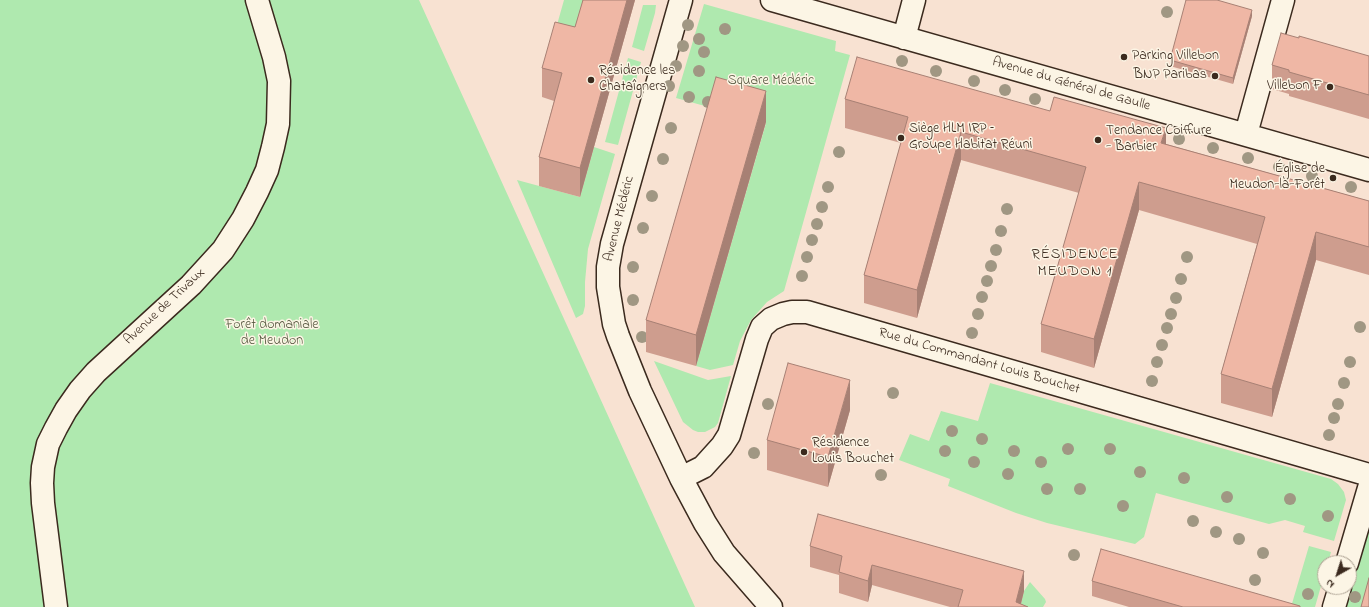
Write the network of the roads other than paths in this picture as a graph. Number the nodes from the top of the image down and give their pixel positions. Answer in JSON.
{"nodes":[{"id":1,"x":257,"y":0,"type":"edge"},
{"id":2,"x":681,"y":0,"type":"edge"},
{"id":3,"x":772,"y":0,"type":"edge"},
{"id":4,"x":914,"y":0,"type":"edge"},
{"id":5,"x":1283,"y":0,"type":"edge"},
{"id":6,"x":904,"y":38,"type":"junction"},
{"id":7,"x":1246,"y":134,"type":"junction"},
{"id":8,"x":1369,"y":170,"type":"edge"},
{"id":9,"x":1369,"y":475,"type":"edge"},
{"id":10,"x":682,"y":478,"type":"junction"},
{"id":11,"x":1369,"y":488,"type":"edge"},
{"id":12,"x":1349,"y":555,"type":"edge"},
{"id":13,"x":1338,"y":595,"type":"edge"},
{"id":14,"x":56,"y":607,"type":"edge"},
{"id":15,"x":771,"y":607,"type":"edge"},
{"id":16,"x":1334,"y":607,"type":"edge"}],
"edges":[{"from":1,"to":14,"type":"street","name":"Avenue de Trivaux"},
{"from":2,"to":10,"type":"street","name":"Avenue Médéric"},
{"from":3,"to":6,"type":"street","name":"Avenue du Général de Gaulle"},
{"from":4,"to":6,"type":"street"},
{"from":5,"to":7,"type":"street"},
{"from":6,"to":7,"type":"street","name":"Avenue du Général de Gaulle"},
{"from":7,"to":8,"type":"street","name":"Avenue du Général de Gaulle"},
{"from":9,"to":10,"type":"street","name":"Rue du Commandant Louis Bouchet"},
{"from":10,"to":15,"type":"street","name":"Avenue Médéric"},
{"from":11,"to":12,"type":"street"},
{"from":13,"to":16,"type":"street"}]}
